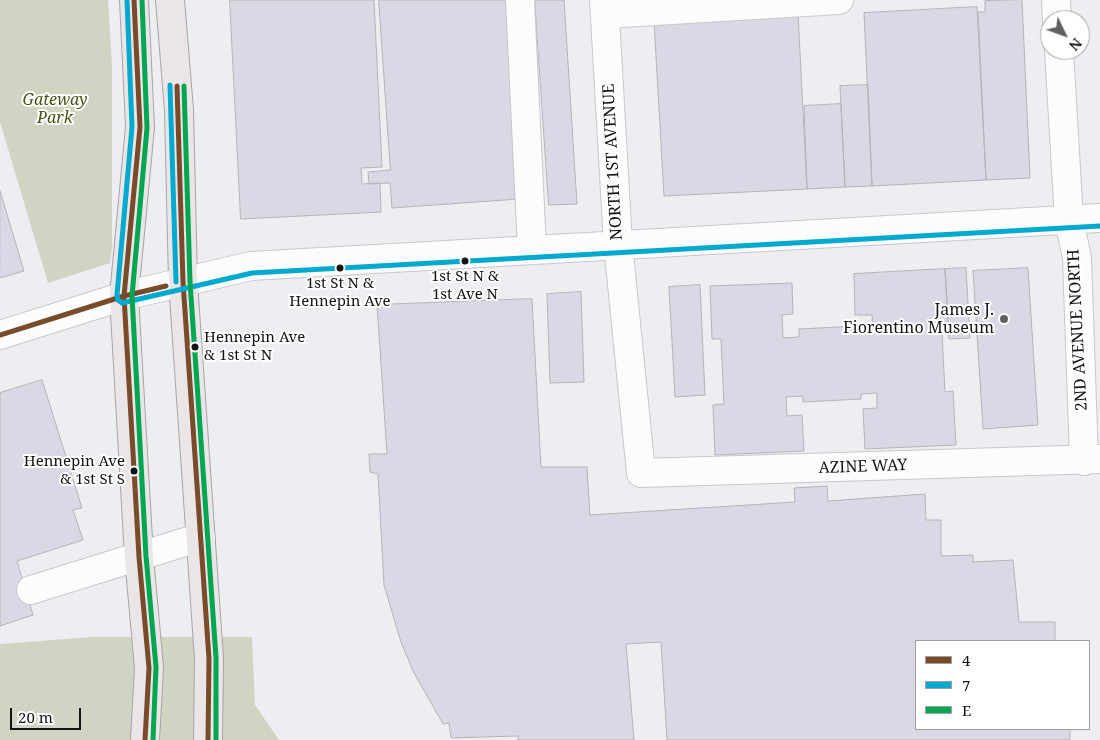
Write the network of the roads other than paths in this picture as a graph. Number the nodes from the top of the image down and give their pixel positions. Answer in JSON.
{"nodes":[{"id":1,"x":134,"y":0,"type":"edge"},
{"id":2,"x":170,"y":0,"type":"edge"},
{"id":3,"x":520,"y":0,"type":"edge"},
{"id":4,"x":839,"y":0,"type":"edge"},
{"id":5,"x":605,"y":7,"type":"edge"},
{"id":6,"x":1060,"y":60,"type":"edge"},
{"id":7,"x":1100,"y":218,"type":"edge"},
{"id":8,"x":1069,"y":220,"type":"junction"},
{"id":9,"x":618,"y":244,"type":"junction"},
{"id":10,"x":532,"y":249,"type":"junction"},
{"id":11,"x":184,"y":282,"type":"junction"},
{"id":12,"x":124,"y":296,"type":"junction"},
{"id":13,"x":0,"y":335,"type":"edge"},
{"id":14,"x":1092,"y":460,"type":"edge"},
{"id":15,"x":641,"y":472,"type":"joint"},
{"id":16,"x":201,"y":537,"type":"junction"},
{"id":17,"x":139,"y":557,"type":"junction"},
{"id":18,"x":31,"y":590,"type":"dead end"},
{"id":19,"x":145,"y":740,"type":"edge"},
{"id":20,"x":208,"y":740,"type":"edge"}],
"edges":[{"from":1,"to":12,"type":"main road"},
{"from":2,"to":11,"type":"main road"},
{"from":3,"to":10,"type":"street"},
{"from":4,"to":5,"type":"street"},
{"from":5,"to":9,"type":"street","name":"NORTH 1ST AVENUE"},
{"from":6,"to":8,"type":"street","name":"2ND AVENUE NORTH"},
{"from":7,"to":8,"type":"street"},
{"from":8,"to":9,"type":"street"},
{"from":8,"to":14,"type":"street","name":"2ND AVENUE NORTH"},
{"from":9,"to":10,"type":"street"},
{"from":9,"to":15,"type":"street","name":"NORTH 1ST AVENUE"},
{"from":10,"to":11,"type":"street"},
{"from":11,"to":12,"type":"street"},
{"from":11,"to":16,"type":"main road"},
{"from":12,"to":13,"type":"street"},
{"from":12,"to":17,"type":"main road"},
{"from":14,"to":15,"type":"street","name":"AZINE WAY"},
{"from":16,"to":17,"type":"street"},
{"from":16,"to":20,"type":"main road"},
{"from":17,"to":18,"type":"street"},
{"from":17,"to":19,"type":"main road"}]}
